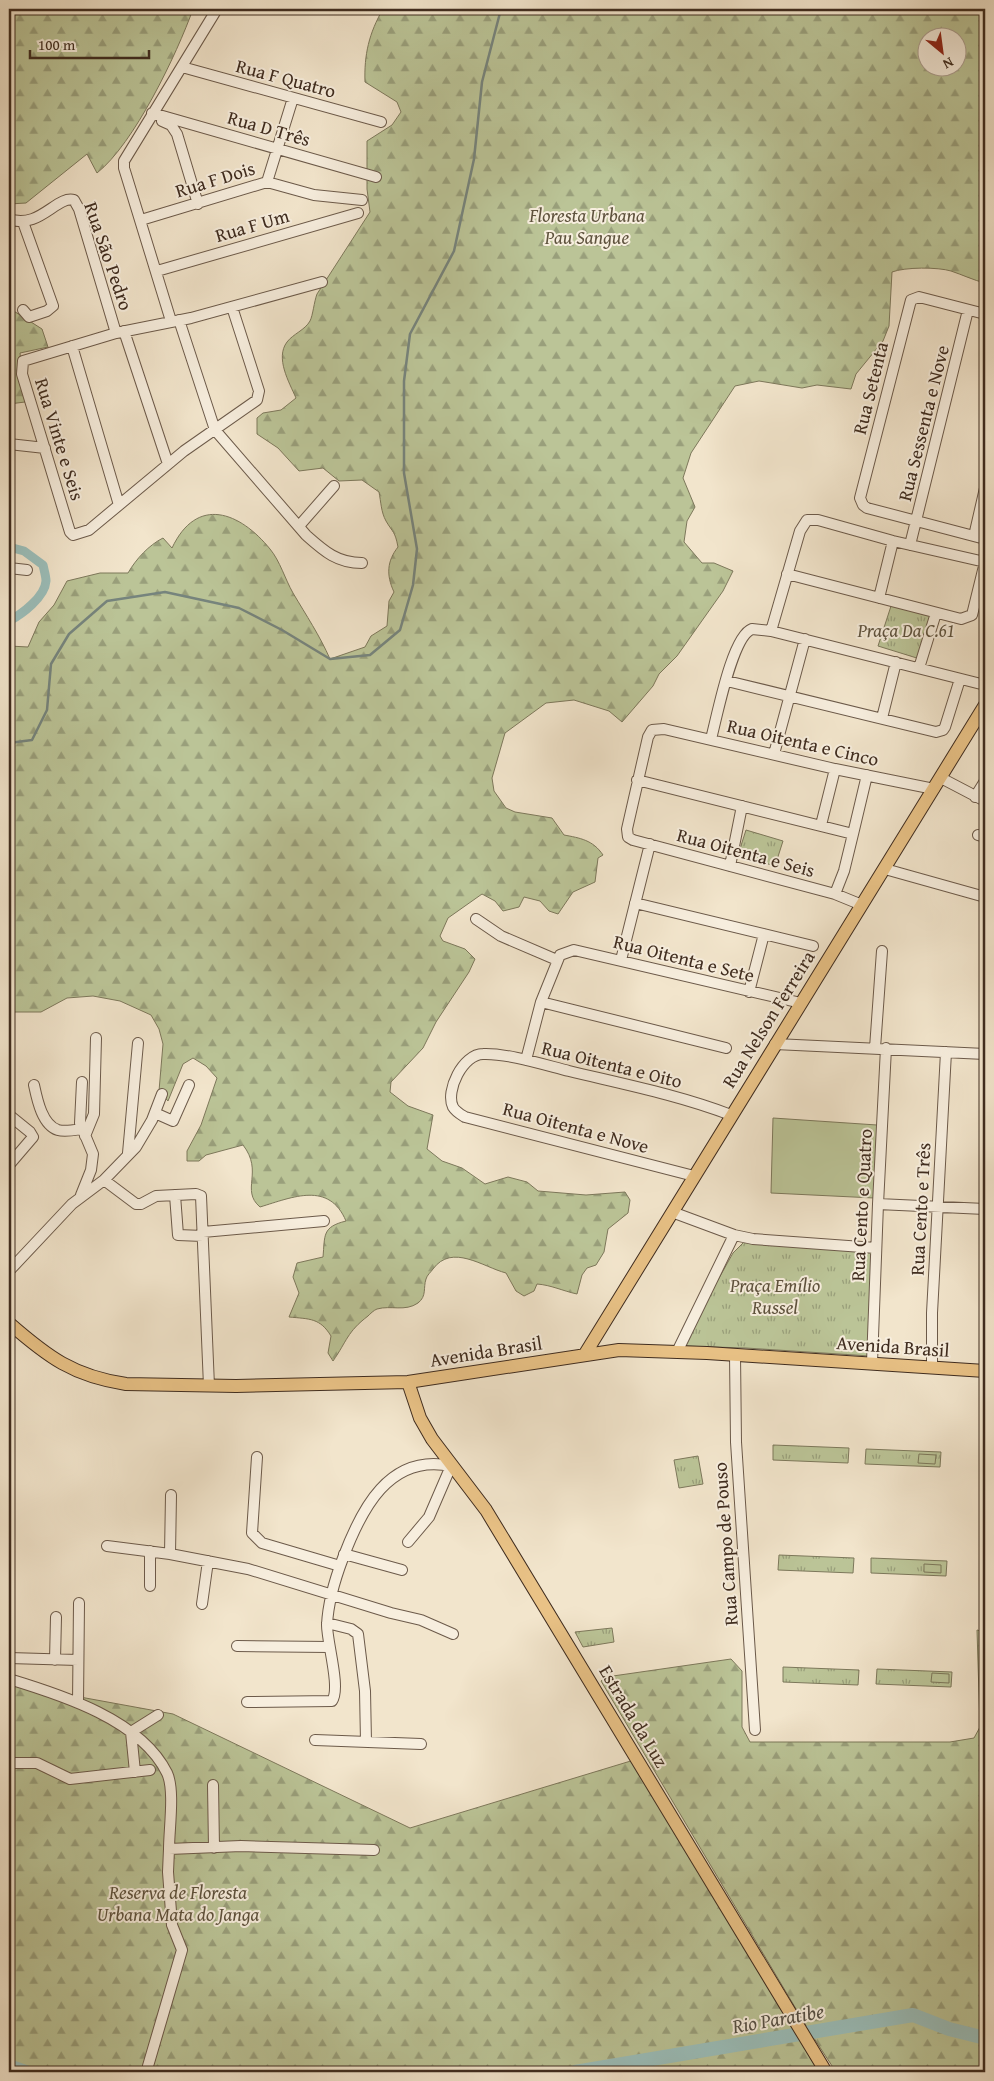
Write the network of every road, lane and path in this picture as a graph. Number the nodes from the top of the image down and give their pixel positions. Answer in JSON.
{"nodes":[{"id":1,"x":217,"y":9,"type":"edge"},
{"id":2,"x":182,"y":67,"type":"junction"},
{"id":3,"x":293,"y":98,"type":"junction"},
{"id":4,"x":151,"y":115,"type":"junction"},
{"id":5,"x":381,"y":122,"type":"dead end"},
{"id":6,"x":278,"y":149,"type":"junction"},
{"id":7,"x":376,"y":177,"type":"dead end"},
{"id":8,"x":267,"y":182,"type":"junction"},
{"id":9,"x":362,"y":200,"type":"dead end"},
{"id":10,"x":198,"y":204,"type":"junction"},
{"id":11,"x":358,"y":213,"type":"dead end"},
{"id":12,"x":9,"y":219,"type":"edge"},
{"id":13,"x":141,"y":220,"type":"junction"},
{"id":14,"x":23,"y":222,"type":"junction"},
{"id":15,"x":157,"y":271,"type":"junction"},
{"id":16,"x":322,"y":282,"type":"dead end"},
{"id":17,"x":232,"y":307,"type":"junction"},
{"id":18,"x":23,"y":310,"type":"dead end"},
{"id":19,"x":968,"y":310,"type":"junction"},
{"id":20,"x":985,"y":314,"type":"edge"},
{"id":21,"x":175,"y":321,"type":"junction"},
{"id":22,"x":120,"y":332,"type":"junction"},
{"id":23,"x":72,"y":346,"type":"junction"},
{"id":24,"x":215,"y":430,"type":"junction"},
{"id":25,"x":9,"y":444,"type":"edge"},
{"id":26,"x":45,"y":448,"type":"junction"},
{"id":27,"x":168,"y":464,"type":"junction"},
{"id":28,"x":334,"y":486,"type":"dead end"},
{"id":29,"x":985,"y":488,"type":"edge"},
{"id":30,"x":120,"y":505,"type":"junction"},
{"id":31,"x":917,"y":521,"type":"junction"},
{"id":32,"x":299,"y":526,"type":"junction"},
{"id":33,"x":974,"y":536,"type":"junction"},
{"id":34,"x":985,"y":539,"type":"edge"},
{"id":35,"x":893,"y":541,"type":"junction"},
{"id":36,"x":910,"y":545,"type":"junction"},
{"id":37,"x":985,"y":562,"type":"edge"},
{"id":38,"x":362,"y":563,"type":"dead end"},
{"id":39,"x":9,"y":568,"type":"edge"},
{"id":40,"x":27,"y":570,"type":"dead end"},
{"id":41,"x":787,"y":574,"type":"junction"},
{"id":42,"x":878,"y":598,"type":"junction"},
{"id":43,"x":936,"y":613,"type":"junction"},
{"id":44,"x":771,"y":631,"type":"junction"},
{"id":45,"x":805,"y":639,"type":"junction"},
{"id":46,"x":896,"y":662,"type":"junction"},
{"id":47,"x":919,"y":668,"type":"junction"},
{"id":48,"x":960,"y":679,"type":"junction"},
{"id":49,"x":726,"y":681,"type":"junction"},
{"id":50,"x":985,"y":685,"type":"edge"},
{"id":51,"x":790,"y":696,"type":"junction"},
{"id":52,"x":985,"y":705,"type":"edge"},
{"id":53,"x":882,"y":718,"type":"junction"},
{"id":54,"x":711,"y":739,"type":"junction"},
{"id":55,"x":774,"y":754,"type":"junction"},
{"id":56,"x":835,"y":769,"type":"junction"},
{"id":57,"x":867,"y":775,"type":"junction"},
{"id":58,"x":637,"y":780,"type":"junction"},
{"id":59,"x":985,"y":781,"type":"edge"},
{"id":60,"x":938,"y":783,"type":"junction"},
{"id":61,"x":975,"y":797,"type":"junction"},
{"id":62,"x":985,"y":801,"type":"edge"},
{"id":63,"x":742,"y":806,"type":"junction"},
{"id":64,"x":821,"y":825,"type":"junction"},
{"id":65,"x":853,"y":835,"type":"junction"},
{"id":66,"x":650,"y":844,"type":"junction"},
{"id":67,"x":730,"y":866,"type":"junction"},
{"id":68,"x":885,"y":869,"type":"junction"},
{"id":69,"x":835,"y":894,"type":"junction"},
{"id":70,"x":985,"y":897,"type":"edge"},
{"id":71,"x":635,"y":903,"type":"junction"},
{"id":72,"x":862,"y":905,"type":"junction"},
{"id":73,"x":476,"y":919,"type":"dead end"},
{"id":74,"x":764,"y":934,"type":"junction"},
{"id":75,"x":813,"y":946,"type":"dead end"},
{"id":76,"x":882,"y":951,"type":"dead end"},
{"id":77,"x":558,"y":958,"type":"junction"},
{"id":78,"x":621,"y":960,"type":"junction"},
{"id":79,"x":749,"y":992,"type":"junction"},
{"id":80,"x":540,"y":1002,"type":"junction"},
{"id":81,"x":801,"y":1003,"type":"junction"},
{"id":82,"x":96,"y":1038,"type":"dead end"},
{"id":83,"x":138,"y":1043,"type":"dead end"},
{"id":84,"x":775,"y":1044,"type":"junction"},
{"id":85,"x":726,"y":1048,"type":"dead end"},
{"id":86,"x":875,"y":1048,"type":"junction"},
{"id":87,"x":886,"y":1048,"type":"junction"},
{"id":88,"x":946,"y":1052,"type":"junction"},
{"id":89,"x":985,"y":1054,"type":"edge"},
{"id":90,"x":526,"y":1060,"type":"junction"},
{"id":91,"x":82,"y":1082,"type":"dead end"},
{"id":92,"x":189,"y":1084,"type":"dead end"},
{"id":93,"x":34,"y":1085,"type":"dead end"},
{"id":94,"x":162,"y":1094,"type":"dead end"},
{"id":95,"x":452,"y":1106,"type":"joint"},
{"id":96,"x":155,"y":1113,"type":"junction"},
{"id":97,"x":9,"y":1115,"type":"edge"},
{"id":98,"x":731,"y":1115,"type":"junction"},
{"id":99,"x":84,"y":1133,"type":"junction"},
{"id":100,"x":128,"y":1153,"type":"junction"},
{"id":101,"x":9,"y":1165,"type":"edge"},
{"id":102,"x":694,"y":1176,"type":"junction"},
{"id":103,"x":104,"y":1180,"type":"junction"},
{"id":104,"x":82,"y":1195,"type":"junction"},
{"id":105,"x":175,"y":1195,"type":"junction"},
{"id":106,"x":878,"y":1204,"type":"junction"},
{"id":107,"x":938,"y":1207,"type":"junction"},
{"id":108,"x":985,"y":1208,"type":"edge"},
{"id":109,"x":672,"y":1212,"type":"junction"},
{"id":110,"x":324,"y":1220,"type":"dead end"},
{"id":111,"x":203,"y":1234,"type":"junction"},
{"id":112,"x":734,"y":1235,"type":"junction"},
{"id":113,"x":876,"y":1248,"type":"junction"},
{"id":114,"x":9,"y":1272,"type":"edge"},
{"id":115,"x":9,"y":1323,"type":"edge"},
{"id":116,"x":677,"y":1352,"type":"junction"},
{"id":117,"x":585,"y":1354,"type":"junction"},
{"id":118,"x":735,"y":1355,"type":"junction"},
{"id":119,"x":872,"y":1363,"type":"junction"},
{"id":120,"x":932,"y":1367,"type":"junction"},
{"id":121,"x":985,"y":1371,"type":"edge"},
{"id":122,"x":408,"y":1382,"type":"junction"},
{"id":123,"x":209,"y":1386,"type":"junction"},
{"id":124,"x":9,"y":1410,"type":"edge"},
{"id":125,"x":9,"y":1419,"type":"edge"},
{"id":126,"x":257,"y":1457,"type":"dead end"},
{"id":127,"x":451,"y":1466,"type":"junction"},
{"id":128,"x":171,"y":1495,"type":"dead end"},
{"id":129,"x":408,"y":1542,"type":"dead end"},
{"id":130,"x":107,"y":1546,"type":"dead end"},
{"id":131,"x":150,"y":1551,"type":"junction"},
{"id":132,"x":170,"y":1554,"type":"junction"},
{"id":133,"x":344,"y":1554,"type":"junction"},
{"id":134,"x":208,"y":1560,"type":"junction"},
{"id":135,"x":340,"y":1566,"type":"junction"},
{"id":136,"x":402,"y":1570,"type":"dead end"},
{"id":137,"x":150,"y":1586,"type":"dead end"},
{"id":138,"x":332,"y":1595,"type":"junction"},
{"id":139,"x":79,"y":1603,"type":"dead end"},
{"id":140,"x":202,"y":1604,"type":"dead end"},
{"id":141,"x":56,"y":1617,"type":"dead end"},
{"id":142,"x":327,"y":1623,"type":"junction"},
{"id":143,"x":454,"y":1634,"type":"dead end"},
{"id":144,"x":237,"y":1646,"type":"dead end"},
{"id":145,"x":330,"y":1647,"type":"junction"},
{"id":146,"x":9,"y":1658,"type":"edge"},
{"id":147,"x":55,"y":1660,"type":"junction"},
{"id":148,"x":78,"y":1660,"type":"junction"},
{"id":149,"x":9,"y":1679,"type":"edge"},
{"id":150,"x":78,"y":1702,"type":"junction"},
{"id":151,"x":247,"y":1702,"type":"dead end"},
{"id":152,"x":158,"y":1714,"type":"dead end"},
{"id":153,"x":754,"y":1730,"type":"dead end"},
{"id":154,"x":131,"y":1732,"type":"junction"},
{"id":155,"x":314,"y":1740,"type":"dead end"},
{"id":156,"x":366,"y":1742,"type":"junction"},
{"id":157,"x":421,"y":1744,"type":"dead end"},
{"id":158,"x":9,"y":1763,"type":"edge"},
{"id":159,"x":150,"y":1770,"type":"dead end"},
{"id":160,"x":135,"y":1772,"type":"junction"},
{"id":161,"x":213,"y":1785,"type":"dead end"},
{"id":162,"x":214,"y":1848,"type":"junction"},
{"id":163,"x":169,"y":1849,"type":"junction"},
{"id":164,"x":374,"y":1850,"type":"dead end"},
{"id":165,"x":148,"y":2066,"type":"dead end"},
{"id":166,"x":826,"y":2072,"type":"edge"}],
"edges":[{"from":1,"to":2,"type":"street"},
{"from":2,"to":3,"type":"street","name":"Rua F Quatro"},
{"from":2,"to":4,"type":"street"},
{"from":3,"to":5,"type":"street","name":"Rua F Quatro"},
{"from":3,"to":6,"type":"street","name":"Rua F Dois"},
{"from":4,"to":6,"type":"street","name":"Rua D Três"},
{"from":4,"to":10,"type":"street"},
{"from":4,"to":13,"type":"street"},
{"from":6,"to":7,"type":"street","name":"Rua D Três"},
{"from":6,"to":8,"type":"street","name":"Rua F Dois"},
{"from":8,"to":9,"type":"street"},
{"from":8,"to":10,"type":"street","name":"Rua F Dois"},
{"from":10,"to":13,"type":"street","name":"Rua F Dois"},
{"from":11,"to":15,"type":"street","name":"Rua F Um"},
{"from":12,"to":14,"type":"street"},
{"from":13,"to":15,"type":"street"},
{"from":14,"to":18,"type":"street"},
{"from":14,"to":22,"type":"street","name":"Rua São Pedro"},
{"from":15,"to":21,"type":"street"},
{"from":16,"to":17,"type":"street"},
{"from":17,"to":21,"type":"street"},
{"from":17,"to":24,"type":"street"},
{"from":19,"to":20,"type":"street"},
{"from":19,"to":31,"type":"street","name":"Rua Sessenta e Nove"},
{"from":19,"to":31,"type":"street","name":"Rua Setenta"},
{"from":21,"to":22,"type":"street"},
{"from":21,"to":24,"type":"street"},
{"from":22,"to":23,"type":"street"},
{"from":22,"to":27,"type":"street"},
{"from":23,"to":26,"type":"street","name":"Rua Vinte e Seis"},
{"from":23,"to":30,"type":"street"},
{"from":24,"to":27,"type":"street"},
{"from":24,"to":32,"type":"street"},
{"from":25,"to":26,"type":"street"},
{"from":26,"to":30,"type":"street","name":"Rua Vinte e Seis"},
{"from":27,"to":30,"type":"street"},
{"from":28,"to":32,"type":"street"},
{"from":29,"to":33,"type":"street"},
{"from":31,"to":33,"type":"street"},
{"from":31,"to":36,"type":"street","name":"Rua Sessenta e Nove"},
{"from":32,"to":38,"type":"street"},
{"from":33,"to":34,"type":"street"},
{"from":35,"to":36,"type":"street"},
{"from":35,"to":41,"type":"street"},
{"from":35,"to":42,"type":"street"},
{"from":36,"to":37,"type":"street"},
{"from":37,"to":43,"type":"street"},
{"from":39,"to":40,"type":"street"},
{"from":41,"to":42,"type":"street"},
{"from":41,"to":44,"type":"street"},
{"from":42,"to":43,"type":"street"},
{"from":43,"to":47,"type":"street"},
{"from":44,"to":45,"type":"street"},
{"from":44,"to":49,"type":"street"},
{"from":45,"to":46,"type":"street"},
{"from":45,"to":51,"type":"street"},
{"from":46,"to":47,"type":"street"},
{"from":46,"to":53,"type":"street"},
{"from":47,"to":48,"type":"street"},
{"from":48,"to":50,"type":"street"},
{"from":48,"to":53,"type":"street"},
{"from":49,"to":51,"type":"street"},
{"from":49,"to":54,"type":"street"},
{"from":51,"to":53,"type":"street"},
{"from":51,"to":55,"type":"street"},
{"from":52,"to":60,"type":"main road","name":"Rua Nelson Ferreira"},
{"from":54,"to":55,"type":"street","name":"Rua Oitenta e Cinco"},
{"from":54,"to":58,"type":"street","name":"Rua Oitenta e Cinco"},
{"from":55,"to":56,"type":"street","name":"Rua Oitenta e Cinco"},
{"from":56,"to":57,"type":"street","name":"Rua Oitenta e Cinco"},
{"from":56,"to":64,"type":"street"},
{"from":57,"to":60,"type":"street","name":"Rua Oitenta e Cinco"},
{"from":57,"to":65,"type":"street"},
{"from":58,"to":63,"type":"street"},
{"from":58,"to":66,"type":"street","name":"Rua Oitenta e Seis"},
{"from":59,"to":61,"type":"street"},
{"from":60,"to":61,"type":"street"},
{"from":60,"to":68,"type":"main road","name":"Rua Nelson Ferreira"},
{"from":61,"to":62,"type":"street"},
{"from":63,"to":64,"type":"street"},
{"from":63,"to":67,"type":"street"},
{"from":64,"to":65,"type":"street"},
{"from":65,"to":69,"type":"street"},
{"from":66,"to":67,"type":"street","name":"Rua Oitenta e Seis"},
{"from":66,"to":71,"type":"street"},
{"from":67,"to":69,"type":"street","name":"Rua Oitenta e Seis"},
{"from":68,"to":70,"type":"street"},
{"from":68,"to":72,"type":"main road","name":"Rua Nelson Ferreira"},
{"from":69,"to":72,"type":"street","name":"Rua Oitenta e Seis"},
{"from":71,"to":74,"type":"street"},
{"from":71,"to":78,"type":"street"},
{"from":72,"to":81,"type":"main road","name":"Rua Nelson Ferreira"},
{"from":73,"to":77,"type":"street"},
{"from":74,"to":75,"type":"street"},
{"from":74,"to":79,"type":"street"},
{"from":76,"to":86,"type":"street"},
{"from":77,"to":78,"type":"street","name":"Rua Oitenta e Sete"},
{"from":77,"to":80,"type":"street"},
{"from":78,"to":79,"type":"street","name":"Rua Oitenta e Sete"},
{"from":79,"to":81,"type":"street","name":"Rua Oitenta e Sete"},
{"from":80,"to":85,"type":"street"},
{"from":80,"to":90,"type":"street"},
{"from":81,"to":84,"type":"main road","name":"Rua Nelson Ferreira"},
{"from":82,"to":99,"type":"street"},
{"from":83,"to":100,"type":"street"},
{"from":84,"to":86,"type":"street"},
{"from":84,"to":98,"type":"main road","name":"Rua Nelson Ferreira"},
{"from":86,"to":87,"type":"street"},
{"from":87,"to":88,"type":"street"},
{"from":87,"to":106,"type":"street","name":"Rua Cento e Quatro"},
{"from":88,"to":89,"type":"street"},
{"from":88,"to":107,"type":"street","name":"Rua Cento e Três"},
{"from":90,"to":95,"type":"street","name":"Rua Oitenta e Oito"},
{"from":90,"to":98,"type":"street","name":"Rua Oitenta e Oito"},
{"from":91,"to":99,"type":"street"},
{"from":92,"to":96,"type":"street"},
{"from":93,"to":99,"type":"street"},
{"from":94,"to":96,"type":"street"},
{"from":95,"to":102,"type":"street","name":"Rua Oitenta e Nove"},
{"from":96,"to":100,"type":"street"},
{"from":97,"to":101,"type":"street"},
{"from":98,"to":102,"type":"main road","name":"Rua Nelson Ferreira"},
{"from":99,"to":104,"type":"street"},
{"from":100,"to":103,"type":"street"},
{"from":102,"to":109,"type":"main road","name":"Rua Nelson Ferreira"},
{"from":103,"to":104,"type":"street"},
{"from":103,"to":105,"type":"street"},
{"from":104,"to":114,"type":"street"},
{"from":105,"to":111,"type":"street"},
{"from":105,"to":111,"type":"street"},
{"from":106,"to":107,"type":"street"},
{"from":106,"to":113,"type":"street","name":"Rua Cento e Quatro"},
{"from":107,"to":108,"type":"street"},
{"from":107,"to":120,"type":"street","name":"Rua Cento e Três"},
{"from":109,"to":112,"type":"street"},
{"from":109,"to":117,"type":"main road","name":"Rua Nelson Ferreira"},
{"from":110,"to":111,"type":"street"},
{"from":111,"to":123,"type":"street"},
{"from":112,"to":113,"type":"street"},
{"from":112,"to":116,"type":"street"},
{"from":113,"to":119,"type":"street","name":"Rua Cento e Quatro"},
{"from":115,"to":123,"type":"main road","name":"Avenida Brasil"},
{"from":116,"to":117,"type":"main road","name":"Avenida Brasil"},
{"from":116,"to":118,"type":"main road","name":"Avenida Brasil"},
{"from":117,"to":122,"type":"main road","name":"Avenida Brasil"},
{"from":118,"to":119,"type":"main road","name":"Avenida Brasil"},
{"from":118,"to":153,"type":"street","name":"Rua Campo de Pouso"},
{"from":119,"to":120,"type":"main road","name":"Avenida Brasil"},
{"from":120,"to":121,"type":"main road","name":"Avenida Brasil"},
{"from":122,"to":123,"type":"main road","name":"Avenida Brasil"},
{"from":122,"to":127,"type":"main road","name":"Estrada da Luz"},
{"from":124,"to":125,"type":"street"},
{"from":126,"to":135,"type":"street"},
{"from":127,"to":129,"type":"street"},
{"from":127,"to":133,"type":"street"},
{"from":127,"to":166,"type":"main road","name":"Estrada da Luz"},
{"from":128,"to":132,"type":"street"},
{"from":130,"to":131,"type":"street"},
{"from":131,"to":132,"type":"street"},
{"from":131,"to":137,"type":"street"},
{"from":132,"to":134,"type":"street"},
{"from":133,"to":135,"type":"street"},
{"from":133,"to":136,"type":"street"},
{"from":134,"to":138,"type":"street"},
{"from":134,"to":140,"type":"street"},
{"from":135,"to":138,"type":"street"},
{"from":138,"to":142,"type":"street"},
{"from":138,"to":143,"type":"street"},
{"from":139,"to":148,"type":"street"},
{"from":141,"to":147,"type":"street"},
{"from":142,"to":145,"type":"street"},
{"from":142,"to":156,"type":"street"},
{"from":144,"to":145,"type":"street"},
{"from":145,"to":151,"type":"street"},
{"from":146,"to":147,"type":"street"},
{"from":147,"to":148,"type":"street"},
{"from":148,"to":150,"type":"street"},
{"from":149,"to":150,"type":"street"},
{"from":150,"to":154,"type":"street"},
{"from":152,"to":154,"type":"street"},
{"from":154,"to":160,"type":"street"},
{"from":154,"to":163,"type":"street"},
{"from":155,"to":156,"type":"street"},
{"from":156,"to":157,"type":"street"},
{"from":158,"to":160,"type":"street"},
{"from":159,"to":160,"type":"street"},
{"from":161,"to":162,"type":"street"},
{"from":162,"to":163,"type":"street"},
{"from":162,"to":164,"type":"street"},
{"from":163,"to":165,"type":"street"}]}
